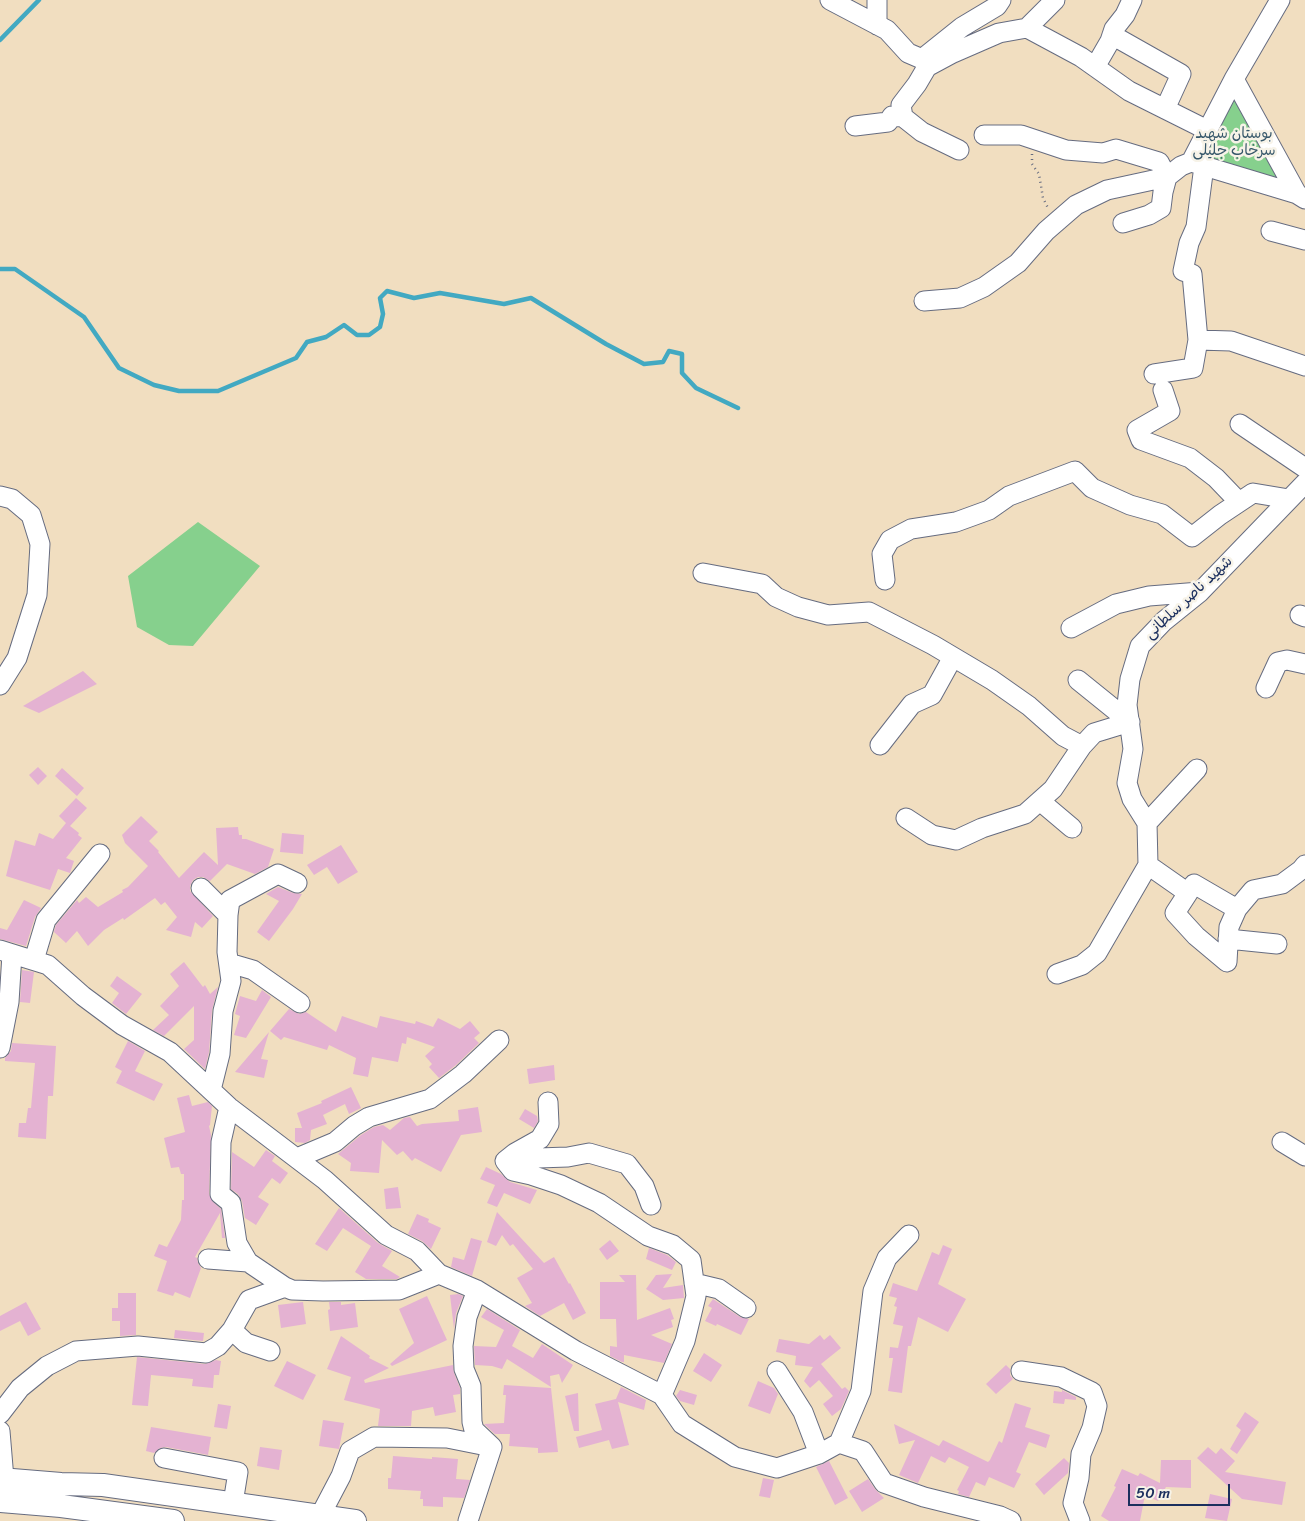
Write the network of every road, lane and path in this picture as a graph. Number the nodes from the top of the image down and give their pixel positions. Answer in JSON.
{"nodes":[{"id":1,"x":830,"y":0,"type":"edge"},
{"id":2,"x":877,"y":0,"type":"edge"},
{"id":3,"x":1001,"y":0,"type":"edge"},
{"id":4,"x":1055,"y":0,"type":"edge"},
{"id":5,"x":1132,"y":0,"type":"edge"},
{"id":6,"x":1280,"y":0,"type":"edge"},
{"id":7,"x":877,"y":25,"type":"junction"},
{"id":8,"x":1027,"y":28,"type":"junction"},
{"id":9,"x":1112,"y":34,"type":"junction"},
{"id":10,"x":924,"y":63,"type":"junction"},
{"id":11,"x":1095,"y":66,"type":"junction"},
{"id":12,"x":1234,"y":79,"type":"junction"},
{"id":13,"x":1166,"y":109,"type":"junction"},
{"id":14,"x":903,"y":118,"type":"junction"},
{"id":15,"x":856,"y":126,"type":"dead end"},
{"id":16,"x":1206,"y":130,"type":"junction"},
{"id":17,"x":984,"y":135,"type":"dead end"},
{"id":18,"x":1032,"y":138,"type":"junction"},
{"id":19,"x":959,"y":150,"type":"dead end"},
{"id":20,"x":1197,"y":164,"type":"junction"},
{"id":21,"x":1167,"y":177,"type":"junction"},
{"id":22,"x":1301,"y":196,"type":"edge"},
{"id":23,"x":1056,"y":222,"type":"junction"},
{"id":24,"x":1123,"y":224,"type":"dead end"},
{"id":25,"x":1271,"y":231,"type":"dead end"},
{"id":26,"x":1305,"y":240,"type":"edge"},
{"id":27,"x":924,"y":301,"type":"dead end"},
{"id":28,"x":1198,"y":340,"type":"junction"},
{"id":29,"x":1305,"y":366,"type":"edge"},
{"id":30,"x":1154,"y":374,"type":"dead end"},
{"id":31,"x":1163,"y":390,"type":"dead end"},
{"id":32,"x":1240,"y":424,"type":"dead end"},
{"id":33,"x":1305,"y":468,"type":"edge"},
{"id":34,"x":1305,"y":483,"type":"edge"},
{"id":35,"x":0,"y":496,"type":"edge"},
{"id":36,"x":1289,"y":500,"type":"junction"},
{"id":37,"x":1239,"y":502,"type":"junction"},
{"id":38,"x":703,"y":572,"type":"dead end"},
{"id":39,"x":885,"y":580,"type":"dead end"},
{"id":40,"x":1200,"y":592,"type":"junction"},
{"id":41,"x":1071,"y":628,"type":"dead end"},
{"id":42,"x":953,"y":657,"type":"junction"},
{"id":43,"x":1305,"y":664,"type":"edge"},
{"id":44,"x":1078,"y":680,"type":"dead end"},
{"id":45,"x":0,"y":685,"type":"edge"},
{"id":46,"x":1266,"y":688,"type":"dead end"},
{"id":47,"x":1130,"y":722,"type":"junction"},
{"id":48,"x":880,"y":745,"type":"dead end"},
{"id":49,"x":1082,"y":746,"type":"junction"},
{"id":50,"x":1197,"y":769,"type":"dead end"},
{"id":51,"x":1040,"y":801,"type":"junction"},
{"id":52,"x":906,"y":818,"type":"dead end"},
{"id":53,"x":1147,"y":823,"type":"junction"},
{"id":54,"x":1072,"y":828,"type":"dead end"},
{"id":55,"x":100,"y":854,"type":"dead end"},
{"id":56,"x":1148,"y":865,"type":"junction"},
{"id":57,"x":1305,"y":865,"type":"edge"},
{"id":58,"x":297,"y":883,"type":"dead end"},
{"id":59,"x":201,"y":888,"type":"dead end"},
{"id":60,"x":1188,"y":892,"type":"junction"},
{"id":61,"x":1236,"y":909,"type":"junction"},
{"id":62,"x":228,"y":915,"type":"junction"},
{"id":63,"x":1228,"y":939,"type":"junction"},
{"id":64,"x":1277,"y":944,"type":"dead end"},
{"id":65,"x":6,"y":952,"type":"edge"},
{"id":66,"x":34,"y":960,"type":"junction"},
{"id":67,"x":229,"y":964,"type":"junction"},
{"id":68,"x":1057,"y":974,"type":"dead end"},
{"id":69,"x":300,"y":1003,"type":"dead end"},
{"id":70,"x":499,"y":1040,"type":"dead end"},
{"id":71,"x":0,"y":1048,"type":"edge"},
{"id":72,"x":211,"y":1090,"type":"junction"},
{"id":73,"x":548,"y":1102,"type":"dead end"},
{"id":74,"x":229,"y":1107,"type":"junction"},
{"id":75,"x":1282,"y":1142,"type":"dead end"},
{"id":76,"x":515,"y":1153,"type":"junction"},
{"id":77,"x":1305,"y":1156,"type":"edge"},
{"id":78,"x":297,"y":1158,"type":"junction"},
{"id":79,"x":651,"y":1205,"type":"dead end"},
{"id":80,"x":909,"y":1235,"type":"dead end"},
{"id":81,"x":208,"y":1259,"type":"dead end"},
{"id":82,"x":248,"y":1262,"type":"junction"},
{"id":83,"x":439,"y":1274,"type":"junction"},
{"id":84,"x":694,"y":1283,"type":"junction"},
{"id":85,"x":285,"y":1287,"type":"junction"},
{"id":86,"x":477,"y":1290,"type":"junction"},
{"id":87,"x":746,"y":1308,"type":"dead end"},
{"id":88,"x":232,"y":1330,"type":"junction"},
{"id":89,"x":270,"y":1351,"type":"dead end"},
{"id":90,"x":777,"y":1371,"type":"dead end"},
{"id":91,"x":1021,"y":1371,"type":"dead end"},
{"id":92,"x":662,"y":1395,"type":"junction"},
{"id":93,"x":0,"y":1414,"type":"edge"},
{"id":94,"x":0,"y":1431,"type":"edge"},
{"id":95,"x":839,"y":1443,"type":"junction"},
{"id":96,"x":492,"y":1447,"type":"junction"},
{"id":97,"x":819,"y":1454,"type":"junction"},
{"id":98,"x":164,"y":1458,"type":"dead end"},
{"id":99,"x":61,"y":1484,"type":"junction"},
{"id":100,"x":1,"y":1486,"type":"edge"},
{"id":101,"x":233,"y":1503,"type":"junction"},
{"id":102,"x":61,"y":1506,"type":"junction"},
{"id":103,"x":320,"y":1516,"type":"junction"},
{"id":104,"x":173,"y":1521,"type":"edge"},
{"id":105,"x":354,"y":1521,"type":"edge"},
{"id":106,"x":468,"y":1521,"type":"edge"},
{"id":107,"x":1011,"y":1521,"type":"edge"},
{"id":108,"x":1080,"y":1521,"type":"edge"}],
"edges":[{"from":1,"to":7,"type":"street"},
{"from":2,"to":7,"type":"street"},
{"from":3,"to":10,"type":"street"},
{"from":4,"to":8,"type":"street"},
{"from":5,"to":9,"type":"street"},
{"from":6,"to":12,"type":"street"},
{"from":7,"to":10,"type":"street"},
{"from":8,"to":10,"type":"street"},
{"from":8,"to":11,"type":"street"},
{"from":9,"to":11,"type":"street"},
{"from":9,"to":13,"type":"street"},
{"from":10,"to":14,"type":"street"},
{"from":11,"to":13,"type":"street"},
{"from":12,"to":16,"type":"street"},
{"from":12,"to":22,"type":"street"},
{"from":13,"to":16,"type":"street"},
{"from":14,"to":15,"type":"street"},
{"from":14,"to":19,"type":"street"},
{"from":16,"to":20,"type":"street"},
{"from":17,"to":18,"type":"street"},
{"from":18,"to":21,"type":"street"},
{"from":18,"to":23,"type":"path"},
{"from":20,"to":21,"type":"street"},
{"from":20,"to":22,"type":"street"},
{"from":20,"to":28,"type":"street"},
{"from":21,"to":23,"type":"street"},
{"from":21,"to":24,"type":"street"},
{"from":23,"to":27,"type":"street"},
{"from":25,"to":26,"type":"street"},
{"from":28,"to":29,"type":"street"},
{"from":28,"to":30,"type":"street"},
{"from":31,"to":37,"type":"street"},
{"from":32,"to":33,"type":"street"},
{"from":34,"to":36,"type":"street","name":"شهید ناصر سلطانی"},
{"from":35,"to":45,"type":"street"},
{"from":36,"to":37,"type":"street"},
{"from":36,"to":40,"type":"street","name":"شهید ناصر سلطانی"},
{"from":37,"to":39,"type":"street"},
{"from":38,"to":42,"type":"street"},
{"from":40,"to":41,"type":"street"},
{"from":40,"to":47,"type":"street","name":"شهید ناصر سلطانی"},
{"from":42,"to":48,"type":"street"},
{"from":42,"to":49,"type":"street"},
{"from":43,"to":46,"type":"street"},
{"from":44,"to":47,"type":"street"},
{"from":47,"to":49,"type":"street"},
{"from":47,"to":53,"type":"street","name":"شهید ناصر سلطانی"},
{"from":49,"to":51,"type":"street"},
{"from":50,"to":53,"type":"street"},
{"from":51,"to":52,"type":"street"},
{"from":51,"to":54,"type":"street"},
{"from":53,"to":56,"type":"street"},
{"from":55,"to":66,"type":"street"},
{"from":56,"to":60,"type":"street"},
{"from":56,"to":68,"type":"street"},
{"from":57,"to":61,"type":"street"},
{"from":58,"to":62,"type":"street"},
{"from":59,"to":62,"type":"street"},
{"from":60,"to":61,"type":"street"},
{"from":60,"to":63,"type":"street"},
{"from":61,"to":63,"type":"street"},
{"from":62,"to":67,"type":"street"},
{"from":63,"to":64,"type":"street"},
{"from":65,"to":66,"type":"street"},
{"from":65,"to":71,"type":"street"},
{"from":66,"to":72,"type":"street"},
{"from":67,"to":69,"type":"street"},
{"from":67,"to":72,"type":"street"},
{"from":70,"to":78,"type":"street"},
{"from":72,"to":74,"type":"street"},
{"from":73,"to":76,"type":"street"},
{"from":74,"to":78,"type":"street"},
{"from":74,"to":82,"type":"street"},
{"from":75,"to":77,"type":"street"},
{"from":76,"to":79,"type":"street"},
{"from":76,"to":84,"type":"street"},
{"from":78,"to":83,"type":"street"},
{"from":80,"to":95,"type":"street"},
{"from":81,"to":82,"type":"street"},
{"from":82,"to":85,"type":"street"},
{"from":83,"to":85,"type":"street"},
{"from":83,"to":86,"type":"street"},
{"from":84,"to":87,"type":"street"},
{"from":84,"to":92,"type":"street"},
{"from":85,"to":88,"type":"street"},
{"from":86,"to":92,"type":"street"},
{"from":86,"to":96,"type":"street"},
{"from":88,"to":89,"type":"street"},
{"from":88,"to":93,"type":"street"},
{"from":90,"to":97,"type":"street"},
{"from":91,"to":108,"type":"street"},
{"from":92,"to":97,"type":"street"},
{"from":94,"to":100,"type":"street"},
{"from":95,"to":97,"type":"street"},
{"from":95,"to":107,"type":"street"},
{"from":96,"to":103,"type":"street"},
{"from":96,"to":106,"type":"street"},
{"from":98,"to":101,"type":"street"},
{"from":99,"to":100,"type":"main road"},
{"from":99,"to":101,"type":"main road"},
{"from":99,"to":102,"type":"main road"},
{"from":100,"to":102,"type":"main road"},
{"from":101,"to":103,"type":"main road"},
{"from":102,"to":104,"type":"main road"},
{"from":103,"to":105,"type":"main road"}]}
